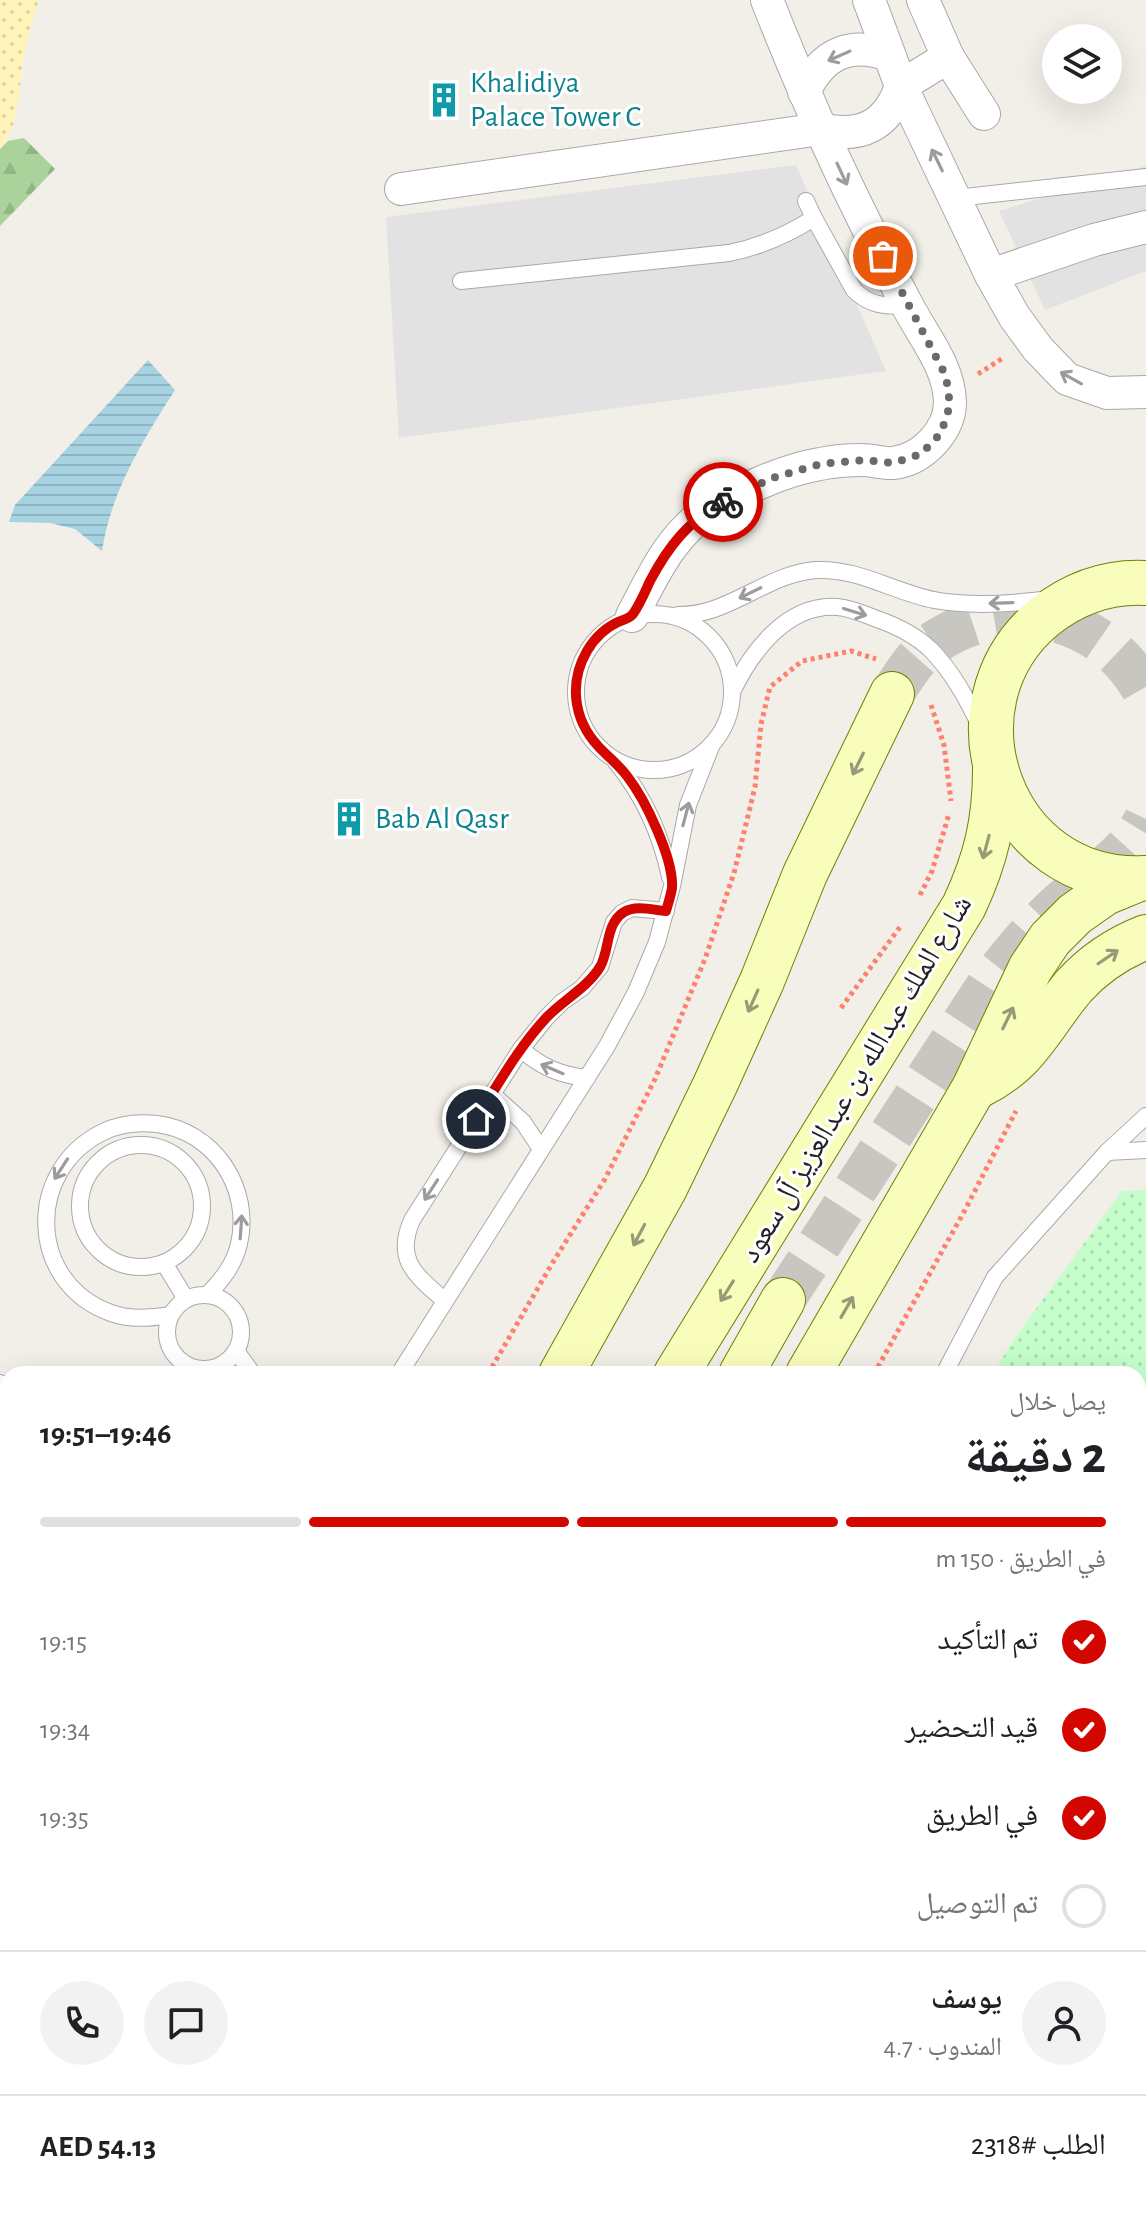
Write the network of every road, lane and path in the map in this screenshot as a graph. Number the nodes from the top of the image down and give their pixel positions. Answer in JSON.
{"nodes":[{"id":1,"x":767,"y":0,"type":"edge"},
{"id":2,"x":869,"y":0,"type":"edge"},
{"id":3,"x":923,"y":0,"type":"edge"},
{"id":4,"x":889,"y":55,"type":"junction"},
{"id":5,"x":948,"y":57,"type":"junction"},
{"id":6,"x":901,"y":86,"type":"junction"},
{"id":7,"x":804,"y":92,"type":"junction"},
{"id":8,"x":984,"y":114,"type":"dead end"},
{"id":9,"x":821,"y":129,"type":"junction"},
{"id":10,"x":1146,"y":177,"type":"edge"},
{"id":11,"x":401,"y":189,"type":"dead end"},
{"id":12,"x":956,"y":198,"type":"junction"},
{"id":13,"x":806,"y":201,"type":"dead end"},
{"id":14,"x":814,"y":218,"type":"junction"},
{"id":15,"x":1146,"y":227,"type":"edge"},
{"id":16,"x":991,"y":275,"type":"junction"},
{"id":17,"x":461,"y":281,"type":"dead end"},
{"id":18,"x":907,"y":306,"type":"junction"},
{"id":19,"x":1004,"y":357,"type":"dead end"},
{"id":20,"x":974,"y":377,"type":"dead end"},
{"id":21,"x":1146,"y":392,"type":"edge"},
{"id":22,"x":1121,"y":580,"type":"edge"},
{"id":23,"x":632,"y":616,"type":"junction"},
{"id":24,"x":673,"y":616,"type":"junction"},
{"id":25,"x":732,"y":692,"type":"junction"},
{"id":26,"x":892,"y":694,"type":"tunnel mouth"},
{"id":27,"x":712,"y":744,"type":"junction"},
{"id":28,"x":613,"y":759,"type":"junction"},
{"id":29,"x":993,"y":760,"type":"junction"},
{"id":30,"x":1142,"y":878,"type":"edge"},
{"id":31,"x":672,"y":886,"type":"junction"},
{"id":32,"x":666,"y":911,"type":"junction"},
{"id":33,"x":1146,"y":937,"type":"edge"},
{"id":34,"x":521,"y":1049,"type":"junction"},
{"id":35,"x":587,"y":1078,"type":"junction"},
{"id":36,"x":974,"y":1088,"type":"junction"},
{"id":37,"x":492,"y":1094,"type":"junction"},
{"id":38,"x":1018,"y":1107,"type":"dead end"},
{"id":39,"x":1146,"y":1116,"type":"edge"},
{"id":40,"x":541,"y":1149,"type":"junction"},
{"id":41,"x":1146,"y":1150,"type":"edge"},
{"id":42,"x":1107,"y":1152,"type":"junction"},
{"id":43,"x":164,"y":1263,"type":"junction"},
{"id":44,"x":207,"y":1295,"type":"junction"},
{"id":45,"x":186,"y":1299,"type":"junction"},
{"id":46,"x":783,"y":1300,"type":"tunnel mouth"},
{"id":47,"x":445,"y":1301,"type":"junction"},
{"id":48,"x":171,"y":1315,"type":"junction"},
{"id":49,"x":236,"y":1351,"type":"junction"},
{"id":50,"x":190,"y":1366,"type":"edge"},
{"id":51,"x":220,"y":1366,"type":"edge"},
{"id":52,"x":247,"y":1366,"type":"edge"},
{"id":53,"x":404,"y":1366,"type":"edge"},
{"id":54,"x":566,"y":1366,"type":"edge"},
{"id":55,"x":681,"y":1366,"type":"edge"},
{"id":56,"x":746,"y":1366,"type":"edge"},
{"id":57,"x":813,"y":1366,"type":"edge"},
{"id":58,"x":878,"y":1366,"type":"edge"},
{"id":59,"x":948,"y":1366,"type":"edge"}],
"edges":[{"from":1,"to":7,"type":"street"},
{"from":2,"to":4,"type":"street"},
{"from":3,"to":5,"type":"street"},
{"from":4,"to":6,"type":"street"},
{"from":4,"to":7,"type":"street","one_way":true},
{"from":5,"to":6,"type":"street"},
{"from":5,"to":8,"type":"street"},
{"from":6,"to":9,"type":"street"},
{"from":12,"to":6,"type":"street","one_way":true},
{"from":7,"to":9,"type":"street"},
{"from":9,"to":11,"type":"street"},
{"from":9,"to":18,"type":"street","one_way":true},
{"from":10,"to":12,"type":"lane"},
{"from":12,"to":16,"type":"street"},
{"from":13,"to":14,"type":"lane"},
{"from":14,"to":17,"type":"lane"},
{"from":14,"to":18,"type":"lane"},
{"from":15,"to":16,"type":"street"},
{"from":21,"to":16,"type":"street","one_way":true},
{"from":18,"to":23,"type":"street"},
{"from":19,"to":20,"type":"path"},
{"from":22,"to":24,"type":"lane","one_way":true},
{"from":22,"to":29,"type":"street","name":"شارع الملك عبدالله بن عبدالعزيز آل سعود"},
{"from":23,"to":24,"type":"lane"},
{"from":23,"to":28,"type":"lane"},
{"from":24,"to":25,"type":"lane"},
{"from":25,"to":27,"type":"lane"},
{"from":25,"to":29,"type":"lane","one_way":true},
{"from":26,"to":54,"type":"street","one_way":true},
{"from":27,"to":28,"type":"lane"},
{"from":31,"to":27,"type":"lane","one_way":true},
{"from":28,"to":31,"type":"lane"},
{"from":29,"to":30,"type":"street"},
{"from":29,"to":55,"type":"street","name":"شارع الملك عبدالله بن عبدالعزيز آل سعود","one_way":true},
{"from":36,"to":30,"type":"street","one_way":true},
{"from":31,"to":32,"type":"lane"},
{"from":32,"to":34,"type":"lane"},
{"from":32,"to":35,"type":"lane"},
{"from":36,"to":33,"type":"street","one_way":true},
{"from":35,"to":34,"type":"lane","one_way":true},
{"from":34,"to":37,"type":"lane"},
{"from":35,"to":40,"type":"lane"},
{"from":57,"to":36,"type":"street","one_way":true},
{"from":37,"to":40,"type":"lane"},
{"from":37,"to":47,"type":"lane","one_way":true},
{"from":38,"to":58,"type":"path"},
{"from":39,"to":42,"type":"lane"},
{"from":40,"to":47,"type":"lane"},
{"from":41,"to":42,"type":"lane"},
{"from":42,"to":59,"type":"lane"},
{"from":43,"to":43,"type":"lane"},
{"from":43,"to":45,"type":"lane"},
{"from":44,"to":45,"type":"lane"},
{"from":44,"to":48,"type":"lane","one_way":true},
{"from":44,"to":49,"type":"lane"},
{"from":45,"to":48,"type":"lane"},
{"from":46,"to":56,"type":"street"},
{"from":47,"to":53,"type":"lane"},
{"from":48,"to":50,"type":"lane"},
{"from":49,"to":51,"type":"lane"},
{"from":49,"to":52,"type":"lane"}]}
